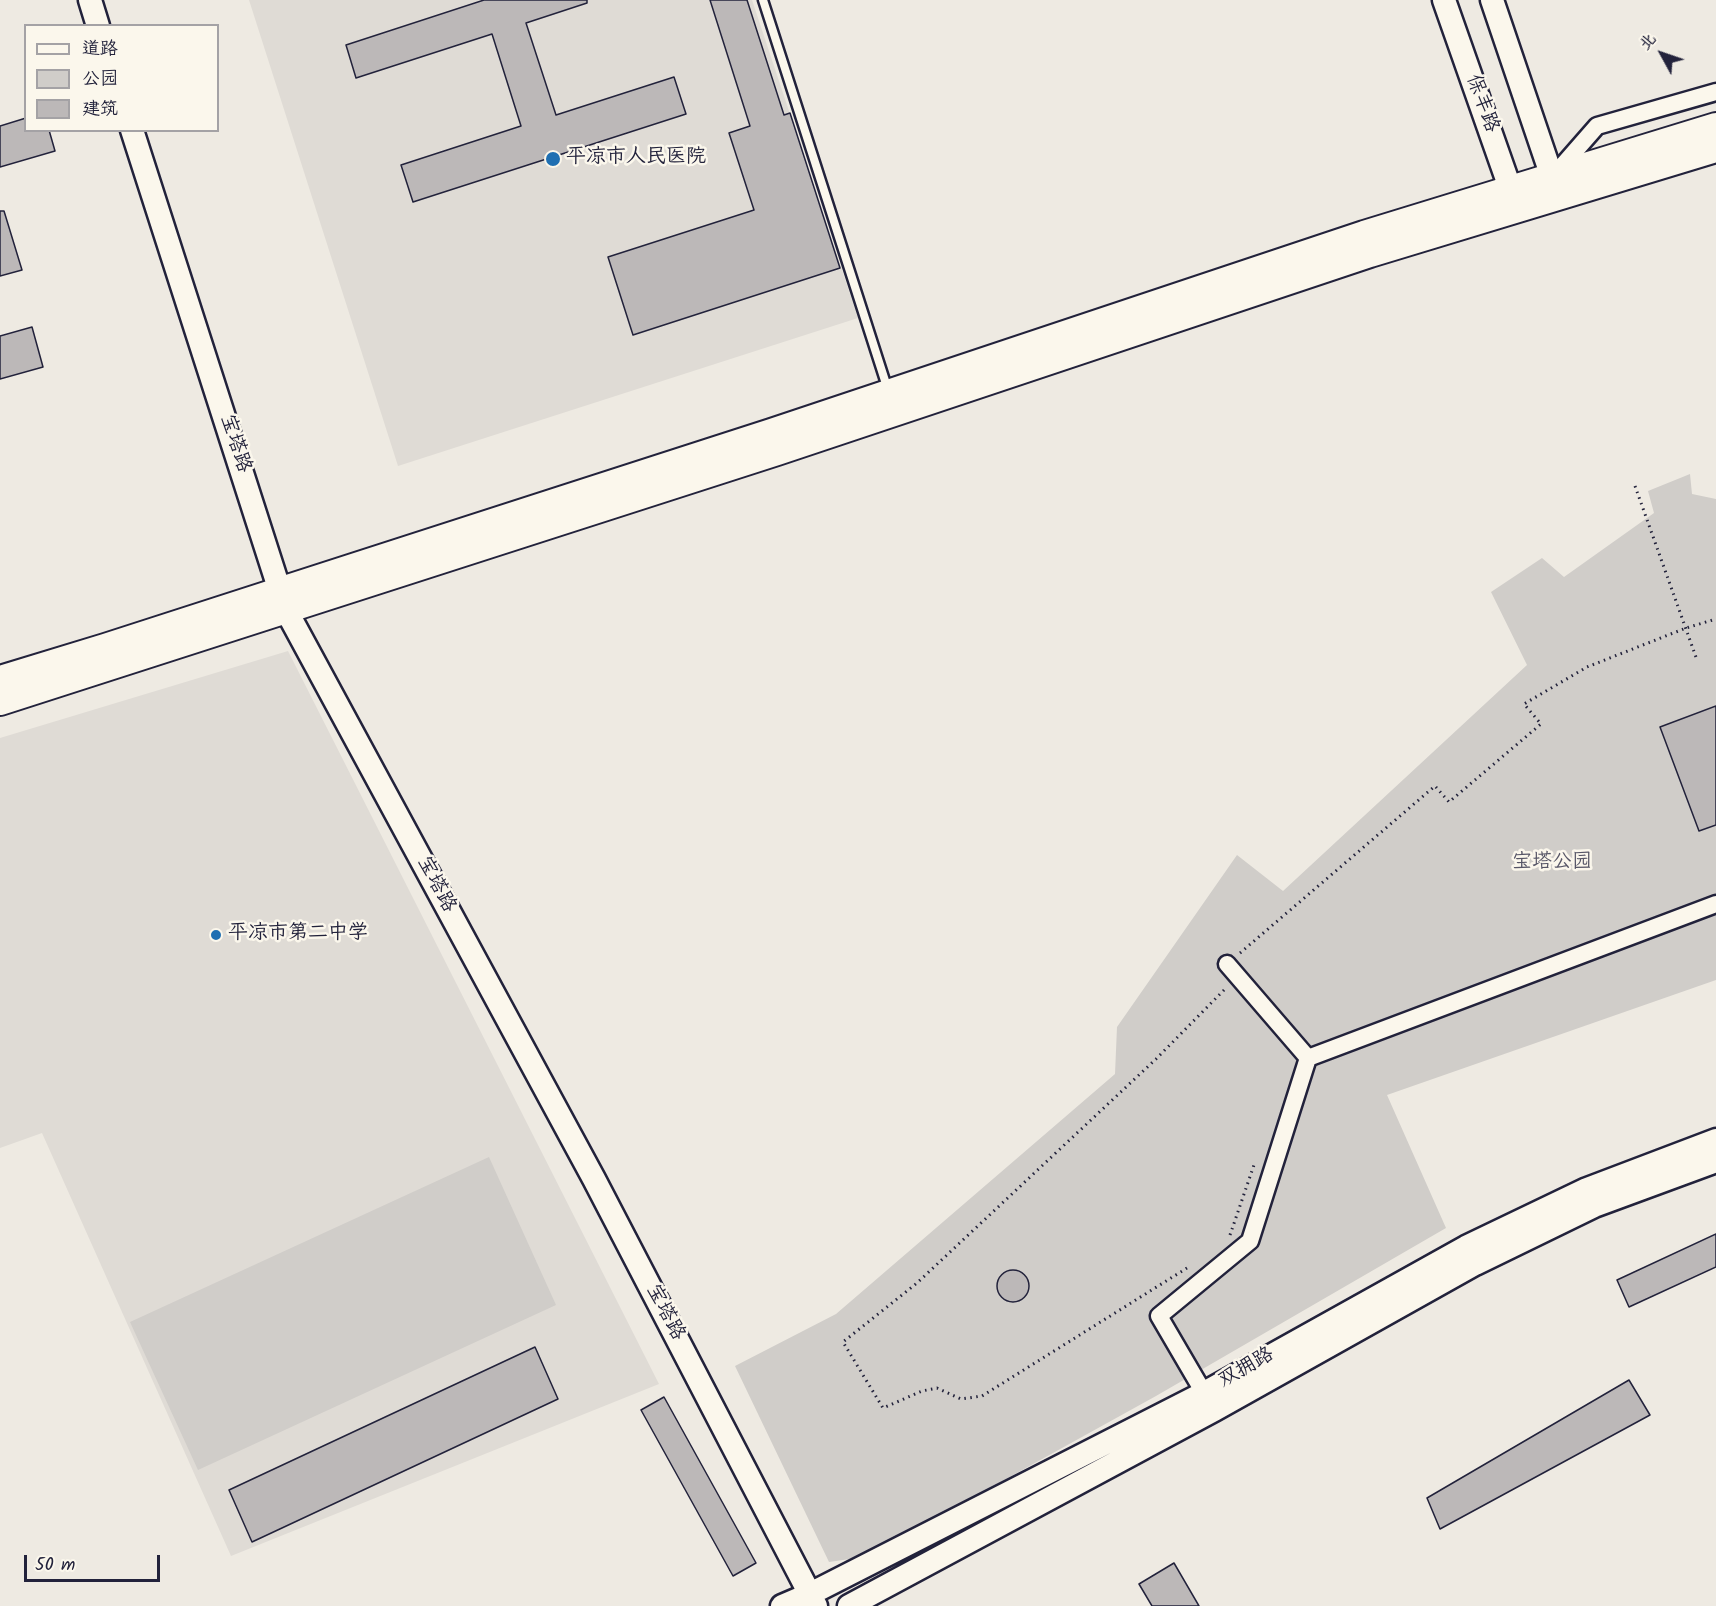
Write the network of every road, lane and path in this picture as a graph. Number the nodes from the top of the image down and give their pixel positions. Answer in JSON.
{"nodes":[{"id":1,"x":90,"y":0,"type":"edge"},
{"id":2,"x":763,"y":0,"type":"edge"},
{"id":3,"x":1444,"y":0,"type":"edge"},
{"id":4,"x":1492,"y":0,"type":"edge"},
{"id":5,"x":97,"y":24,"type":"edge"},
{"id":6,"x":1716,"y":92,"type":"edge"},
{"id":7,"x":1716,"y":126,"type":"edge"},
{"id":8,"x":133,"y":132,"type":"edge"},
{"id":9,"x":1716,"y":149,"type":"edge"},
{"id":10,"x":1554,"y":187,"type":"junction"},
{"id":11,"x":1515,"y":199,"type":"junction"},
{"id":12,"x":889,"y":393,"type":"junction"},
{"id":13,"x":650,"y":482,"type":"junction"},
{"id":14,"x":1635,"y":486,"type":"dead end"},
{"id":15,"x":284,"y":600,"type":"junction"},
{"id":16,"x":1716,"y":619,"type":"edge"},
{"id":17,"x":1686,"y":628,"type":"junction"},
{"id":18,"x":1697,"y":660,"type":"dead end"},
{"id":19,"x":0,"y":680,"type":"edge"},
{"id":20,"x":0,"y":702,"type":"edge"},
{"id":21,"x":1716,"y":904,"type":"edge"},
{"id":22,"x":1232,"y":970,"type":"junction"},
{"id":23,"x":1308,"y":1058,"type":"junction"},
{"id":24,"x":1716,"y":1140,"type":"edge"},
{"id":25,"x":1258,"y":1152,"type":"dead end"},
{"id":26,"x":1716,"y":1161,"type":"edge"},
{"id":27,"x":1228,"y":1238,"type":"dead end"},
{"id":28,"x":1193,"y":1264,"type":"dead end"},
{"id":29,"x":1204,"y":1393,"type":"junction"},
{"id":30,"x":813,"y":1600,"type":"edge"},
{"id":31,"x":782,"y":1606,"type":"edge"},
{"id":32,"x":849,"y":1606,"type":"edge"}],
"edges":[{"from":1,"to":5,"type":"main road"},
{"from":2,"to":12,"type":"lane"},
{"from":3,"to":11,"type":"main road","name":"保丰路"},
{"from":4,"to":10,"type":"main road"},
{"from":6,"to":10,"type":"street"},
{"from":7,"to":10,"type":"main road"},
{"from":8,"to":15,"type":"main road","name":"宝塔路"},
{"from":9,"to":10,"type":"main road"},
{"from":10,"to":11,"type":"main road"},
{"from":11,"to":12,"type":"main road"},
{"from":11,"to":13,"type":"main road"},
{"from":12,"to":13,"type":"main road"},
{"from":13,"to":15,"type":"main road"},
{"from":14,"to":17,"type":"path"},
{"from":15,"to":19,"type":"main road"},
{"from":15,"to":20,"type":"main road"},
{"from":15,"to":30,"type":"main road","name":"宝塔路"},
{"from":16,"to":17,"type":"path"},
{"from":17,"to":18,"type":"path"},
{"from":17,"to":22,"type":"path"},
{"from":21,"to":23,"type":"street"},
{"from":22,"to":23,"type":"street"},
{"from":22,"to":28,"type":"path"},
{"from":23,"to":29,"type":"street"},
{"from":24,"to":29,"type":"main road","name":"双拥路"},
{"from":25,"to":27,"type":"path"},
{"from":26,"to":32,"type":"main road","name":"双拥路"},
{"from":29,"to":30,"type":"main road","name":"双拥路"},
{"from":30,"to":31,"type":"main road","name":"双拥路"}]}
